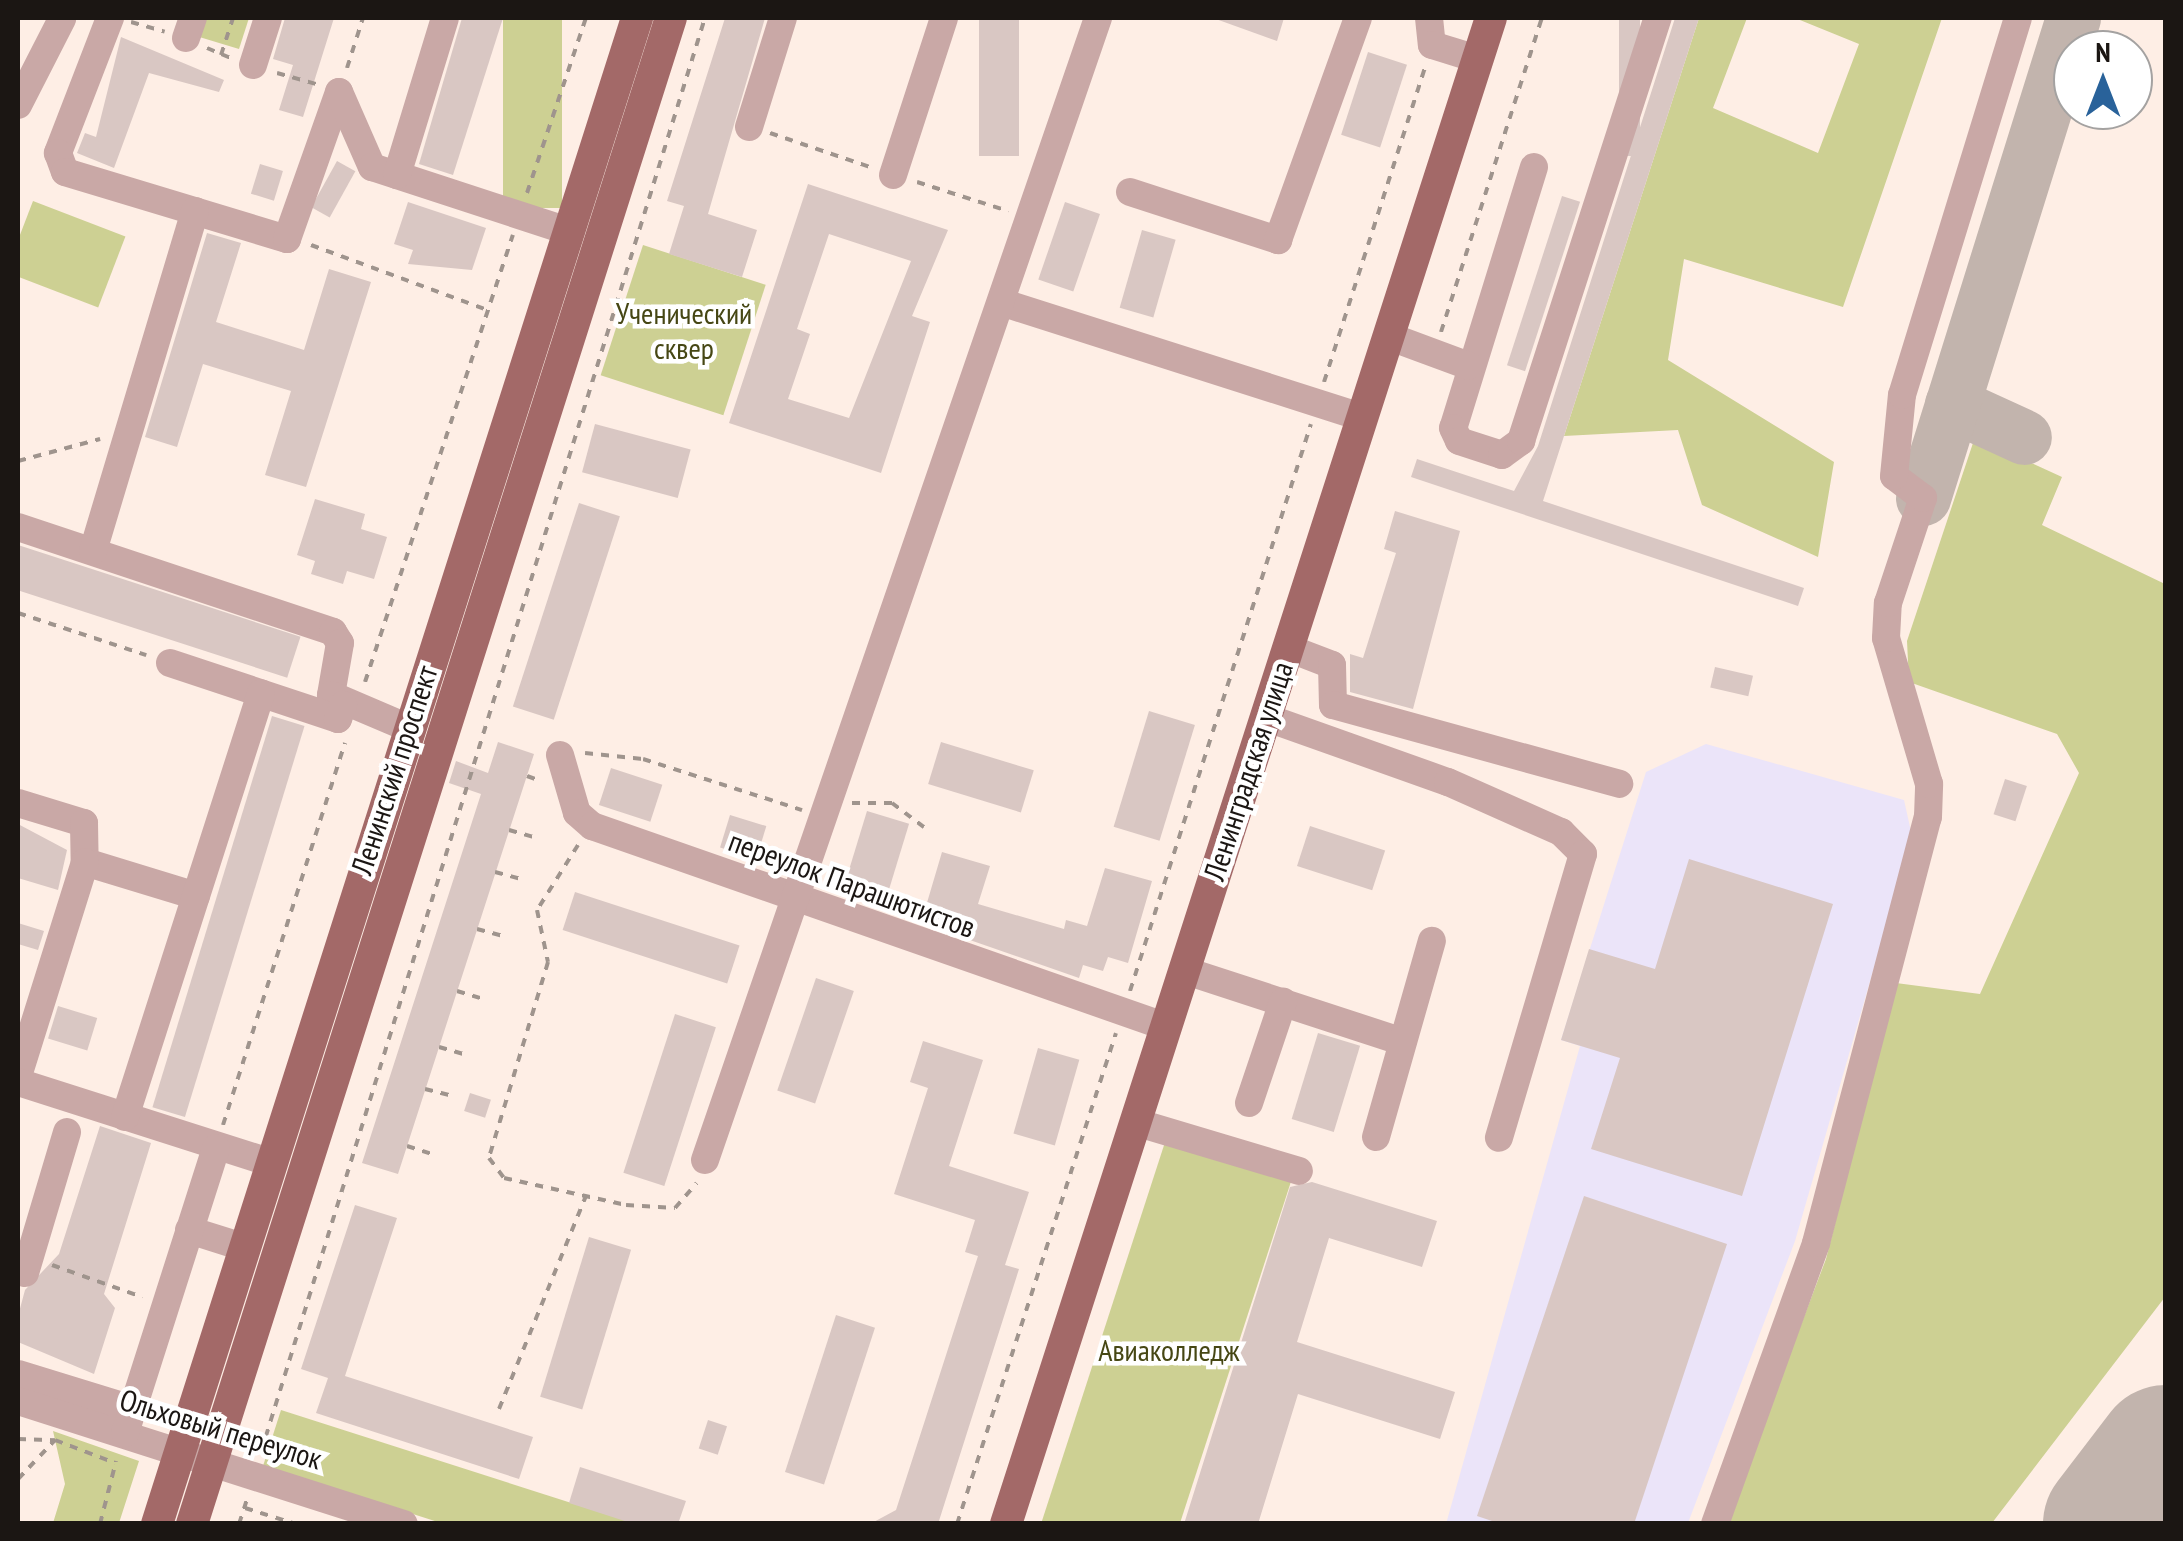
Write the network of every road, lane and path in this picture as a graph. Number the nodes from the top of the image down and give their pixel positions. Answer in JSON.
{"nodes":[{"id":1,"x":60,"y":18,"type":"edge"},
{"id":2,"x":233,"y":18,"type":"edge"},
{"id":3,"x":268,"y":18,"type":"edge"},
{"id":4,"x":363,"y":18,"type":"edge"},
{"id":5,"x":445,"y":18,"type":"edge"},
{"id":6,"x":586,"y":18,"type":"edge"},
{"id":7,"x":636,"y":18,"type":"edge"},
{"id":8,"x":670,"y":18,"type":"edge"},
{"id":9,"x":705,"y":18,"type":"edge"},
{"id":10,"x":783,"y":18,"type":"edge"},
{"id":11,"x":944,"y":18,"type":"edge"},
{"id":12,"x":1098,"y":18,"type":"edge"},
{"id":13,"x":1358,"y":18,"type":"edge"},
{"id":14,"x":1491,"y":18,"type":"edge"},
{"id":15,"x":1542,"y":18,"type":"edge"},
{"id":16,"x":1658,"y":18,"type":"edge"},
{"id":17,"x":2018,"y":18,"type":"edge"},
{"id":18,"x":111,"y":19,"type":"edge"},
{"id":19,"x":190,"y":28,"type":"edge"},
{"id":20,"x":1430,"y":31,"type":"edge"},
{"id":21,"x":221,"y":54,"type":"junction"},
{"id":22,"x":1477,"y":60,"type":"junction"},
{"id":23,"x":253,"y":65,"type":"junction"},
{"id":24,"x":20,"y":92,"type":"edge"},
{"id":25,"x":339,"y":92,"type":"junction"},
{"id":26,"x":749,"y":127,"type":"dead end"},
{"id":27,"x":1534,"y":167,"type":"dead end"},
{"id":28,"x":397,"y":175,"type":"junction"},
{"id":29,"x":893,"y":175,"type":"dead end"},
{"id":30,"x":1130,"y":192,"type":"dead end"},
{"id":31,"x":195,"y":211,"type":"junction"},
{"id":32,"x":520,"y":216,"type":"junction"},
{"id":33,"x":571,"y":232,"type":"junction"},
{"id":34,"x":287,"y":238,"type":"junction"},
{"id":35,"x":1004,"y":303,"type":"junction"},
{"id":36,"x":488,"y":310,"type":"junction"},
{"id":37,"x":1388,"y":336,"type":"junction"},
{"id":38,"x":1434,"y":354,"type":"junction"},
{"id":39,"x":1469,"y":366,"type":"junction"},
{"id":40,"x":1318,"y":402,"type":"junction"},
{"id":41,"x":1362,"y":417,"type":"junction"},
{"id":42,"x":128,"y":431,"type":"junction"},
{"id":43,"x":18,"y":461,"type":"edge"},
{"id":44,"x":18,"y":527,"type":"edge"},
{"id":45,"x":92,"y":552,"type":"junction"},
{"id":46,"x":18,"y":614,"type":"edge"},
{"id":47,"x":1288,"y":648,"type":"junction"},
{"id":48,"x":170,"y":663,"type":"joint"},
{"id":49,"x":261,"y":693,"type":"junction"},
{"id":50,"x":350,"y":707,"type":"junction"},
{"id":51,"x":1265,"y":718,"type":"junction"},
{"id":52,"x":406,"y":727,"type":"junction"},
{"id":53,"x":560,"y":755,"type":"joint"},
{"id":54,"x":526,"y":776,"type":"dead end"},
{"id":55,"x":551,"y":784,"type":"dead end"},
{"id":56,"x":1619,"y":784,"type":"dead end"},
{"id":57,"x":18,"y":803,"type":"edge"},
{"id":58,"x":823,"y":817,"type":"junction"},
{"id":59,"x":592,"y":826,"type":"junction"},
{"id":60,"x":924,"y":827,"type":"dead end"},
{"id":61,"x":509,"y":830,"type":"dead end"},
{"id":62,"x":534,"y":837,"type":"dead end"},
{"id":63,"x":85,"y":862,"type":"junction"},
{"id":64,"x":495,"y":872,"type":"dead end"},
{"id":65,"x":522,"y":880,"type":"dead end"},
{"id":66,"x":196,"y":896,"type":"junction"},
{"id":67,"x":794,"y":897,"type":"junction"},
{"id":68,"x":477,"y":929,"type":"dead end"},
{"id":69,"x":504,"y":936,"type":"dead end"},
{"id":70,"x":1432,"y":942,"type":"dead end"},
{"id":71,"x":1183,"y":970,"type":"junction"},
{"id":72,"x":457,"y":991,"type":"dead end"},
{"id":73,"x":484,"y":999,"type":"dead end"},
{"id":74,"x":1283,"y":1002,"type":"junction"},
{"id":75,"x":1123,"y":1012,"type":"junction"},
{"id":76,"x":1166,"y":1027,"type":"junction"},
{"id":77,"x":1404,"y":1042,"type":"junction"},
{"id":78,"x":439,"y":1047,"type":"dead end"},
{"id":79,"x":466,"y":1055,"type":"dead end"},
{"id":80,"x":18,"y":1079,"type":"edge"},
{"id":81,"x":425,"y":1089,"type":"dead end"},
{"id":82,"x":454,"y":1096,"type":"dead end"},
{"id":83,"x":1249,"y":1103,"type":"dead end"},
{"id":84,"x":125,"y":1117,"type":"junction"},
{"id":85,"x":1135,"y":1122,"type":"junction"},
{"id":86,"x":67,"y":1132,"type":"dead end"},
{"id":87,"x":1376,"y":1138,"type":"dead end"},
{"id":88,"x":1499,"y":1138,"type":"dead end"},
{"id":89,"x":406,"y":1146,"type":"dead end"},
{"id":90,"x":216,"y":1148,"type":"junction"},
{"id":91,"x":436,"y":1155,"type":"dead end"},
{"id":92,"x":705,"y":1160,"type":"joint"},
{"id":93,"x":269,"y":1162,"type":"junction"},
{"id":94,"x":1299,"y":1171,"type":"dead end"},
{"id":95,"x":586,"y":1196,"type":"junction"},
{"id":96,"x":190,"y":1230,"type":"junction"},
{"id":97,"x":243,"y":1247,"type":"junction"},
{"id":98,"x":23,"y":1274,"type":"edge"},
{"id":99,"x":165,"y":1306,"type":"junction"},
{"id":100,"x":18,"y":1374,"type":"edge"},
{"id":101,"x":18,"y":1401,"type":"edge"},
{"id":102,"x":499,"y":1409,"type":"dead end"},
{"id":103,"x":128,"y":1421,"type":"junction"},
{"id":104,"x":18,"y":1439,"type":"edge"},
{"id":105,"x":55,"y":1440,"type":"junction"},
{"id":106,"x":179,"y":1451,"type":"junction"},
{"id":107,"x":211,"y":1458,"type":"junction"},
{"id":108,"x":115,"y":1463,"type":"junction"},
{"id":109,"x":256,"y":1472,"type":"junction"},
{"id":110,"x":18,"y":1479,"type":"edge"},
{"id":111,"x":245,"y":1508,"type":"junction"},
{"id":112,"x":100,"y":1524,"type":"edge"},
{"id":113,"x":156,"y":1524,"type":"edge"},
{"id":114,"x":192,"y":1524,"type":"edge"},
{"id":115,"x":238,"y":1524,"type":"edge"},
{"id":116,"x":296,"y":1524,"type":"edge"},
{"id":117,"x":404,"y":1524,"type":"edge"},
{"id":118,"x":957,"y":1524,"type":"edge"},
{"id":119,"x":1006,"y":1524,"type":"edge"},
{"id":120,"x":1715,"y":1524,"type":"edge"}],
"edges":[{"from":1,"to":18,"type":"street"},
{"from":1,"to":24,"type":"street"},
{"from":2,"to":21,"type":"path"},
{"from":3,"to":23,"type":"street"},
{"from":4,"to":25,"type":"path"},
{"from":5,"to":28,"type":"street"},
{"from":6,"to":32,"type":"path"},
{"from":7,"to":33,"type":"main road","name":"Ленинский проспект"},
{"from":8,"to":107,"type":"main road","name":"Ленинский проспект"},
{"from":9,"to":109,"type":"path"},
{"from":10,"to":26,"type":"street"},
{"from":11,"to":29,"type":"street"},
{"from":12,"to":35,"type":"street"},
{"from":13,"to":30,"type":"street"},
{"from":14,"to":22,"type":"main road","name":"Ленинградская улица"},
{"from":15,"to":38,"type":"path"},
{"from":16,"to":39,"type":"street"},
{"from":17,"to":120,"type":"street"},
{"from":18,"to":19,"type":"path"},
{"from":18,"to":31,"type":"street"},
{"from":19,"to":21,"type":"path"},
{"from":20,"to":22,"type":"street"},
{"from":20,"to":40,"type":"path"},
{"from":21,"to":23,"type":"path"},
{"from":22,"to":37,"type":"main road","name":"Ленинградская улица"},
{"from":23,"to":25,"type":"path"},
{"from":25,"to":28,"type":"street"},
{"from":25,"to":34,"type":"street"},
{"from":27,"to":39,"type":"street"},
{"from":28,"to":32,"type":"street"},
{"from":31,"to":34,"type":"street"},
{"from":31,"to":42,"type":"street"},
{"from":32,"to":33,"type":"street"},
{"from":32,"to":36,"type":"path"},
{"from":33,"to":52,"type":"main road","name":"Ленинский проспект"},
{"from":34,"to":36,"type":"path"},
{"from":35,"to":40,"type":"street"},
{"from":35,"to":58,"type":"street"},
{"from":36,"to":50,"type":"path"},
{"from":37,"to":38,"type":"street"},
{"from":37,"to":41,"type":"main road","name":"Ленинградская улица"},
{"from":38,"to":39,"type":"street"},
{"from":40,"to":41,"type":"street"},
{"from":40,"to":75,"type":"path"},
{"from":41,"to":47,"type":"main road","name":"Ленинградская улица"},
{"from":42,"to":43,"type":"path"},
{"from":42,"to":45,"type":"street"},
{"from":44,"to":45,"type":"street"},
{"from":45,"to":50,"type":"street"},
{"from":46,"to":48,"type":"path"},
{"from":47,"to":51,"type":"main road","name":"Ленинградская улица"},
{"from":47,"to":56,"type":"street"},
{"from":48,"to":49,"type":"street"},
{"from":49,"to":50,"type":"street"},
{"from":49,"to":66,"type":"street"},
{"from":50,"to":52,"type":"street"},
{"from":50,"to":90,"type":"path"},
{"from":51,"to":71,"type":"main road","name":"Ленинградская улица"},
{"from":51,"to":88,"type":"street"},
{"from":52,"to":93,"type":"main road","name":"Ленинский проспект"},
{"from":53,"to":58,"type":"path"},
{"from":53,"to":59,"type":"street"},
{"from":54,"to":55,"type":"path"},
{"from":57,"to":63,"type":"street"},
{"from":58,"to":60,"type":"path"},
{"from":58,"to":67,"type":"street"},
{"from":59,"to":67,"type":"street","name":"переулок Парашютистов"},
{"from":59,"to":95,"type":"path"},
{"from":61,"to":62,"type":"path"},
{"from":63,"to":66,"type":"street"},
{"from":63,"to":80,"type":"street"},
{"from":64,"to":65,"type":"path"},
{"from":66,"to":84,"type":"street"},
{"from":67,"to":75,"type":"street","name":"переулок Парашютистов"},
{"from":67,"to":92,"type":"street"},
{"from":68,"to":69,"type":"path"},
{"from":70,"to":77,"type":"street"},
{"from":71,"to":74,"type":"street"},
{"from":71,"to":76,"type":"main road","name":"Ленинградская улица"},
{"from":72,"to":73,"type":"path"},
{"from":74,"to":77,"type":"street"},
{"from":74,"to":83,"type":"street"},
{"from":75,"to":76,"type":"street","name":"переулок Парашютистов"},
{"from":75,"to":118,"type":"path"},
{"from":76,"to":85,"type":"main road","name":"Ленинградская улица"},
{"from":77,"to":87,"type":"street"},
{"from":78,"to":79,"type":"path"},
{"from":80,"to":84,"type":"street"},
{"from":81,"to":82,"type":"path"},
{"from":84,"to":90,"type":"street"},
{"from":85,"to":94,"type":"street"},
{"from":85,"to":119,"type":"main road","name":"Ленинградская улица"},
{"from":86,"to":98,"type":"street"},
{"from":89,"to":91,"type":"path"},
{"from":90,"to":93,"type":"street"},
{"from":90,"to":96,"type":"street"},
{"from":92,"to":95,"type":"path"},
{"from":93,"to":97,"type":"main road","name":"Ленинский проспект"},
{"from":95,"to":102,"type":"path"},
{"from":96,"to":97,"type":"street"},
{"from":96,"to":99,"type":"street"},
{"from":97,"to":106,"type":"main road","name":"Ленинский проспект"},
{"from":98,"to":99,"type":"path"},
{"from":99,"to":103,"type":"street"},
{"from":100,"to":103,"type":"street"},
{"from":101,"to":103,"type":"street","name":"Ольховый переулок"},
{"from":103,"to":106,"type":"street","name":"Ольховый переулок"},
{"from":103,"to":108,"type":"path"},
{"from":104,"to":105,"type":"path"},
{"from":105,"to":108,"type":"path"},
{"from":105,"to":110,"type":"path"},
{"from":106,"to":107,"type":"street","name":"Ольховый переулок"},
{"from":106,"to":113,"type":"main road","name":"Ленинский проспект"},
{"from":107,"to":109,"type":"street","name":"Ольховый переулок"},
{"from":107,"to":114,"type":"main road","name":"Ленинский проспект"},
{"from":108,"to":112,"type":"path"},
{"from":109,"to":111,"type":"path"},
{"from":109,"to":117,"type":"street","name":"Ольховый переулок"},
{"from":111,"to":115,"type":"path"},
{"from":111,"to":116,"type":"path"}]}
